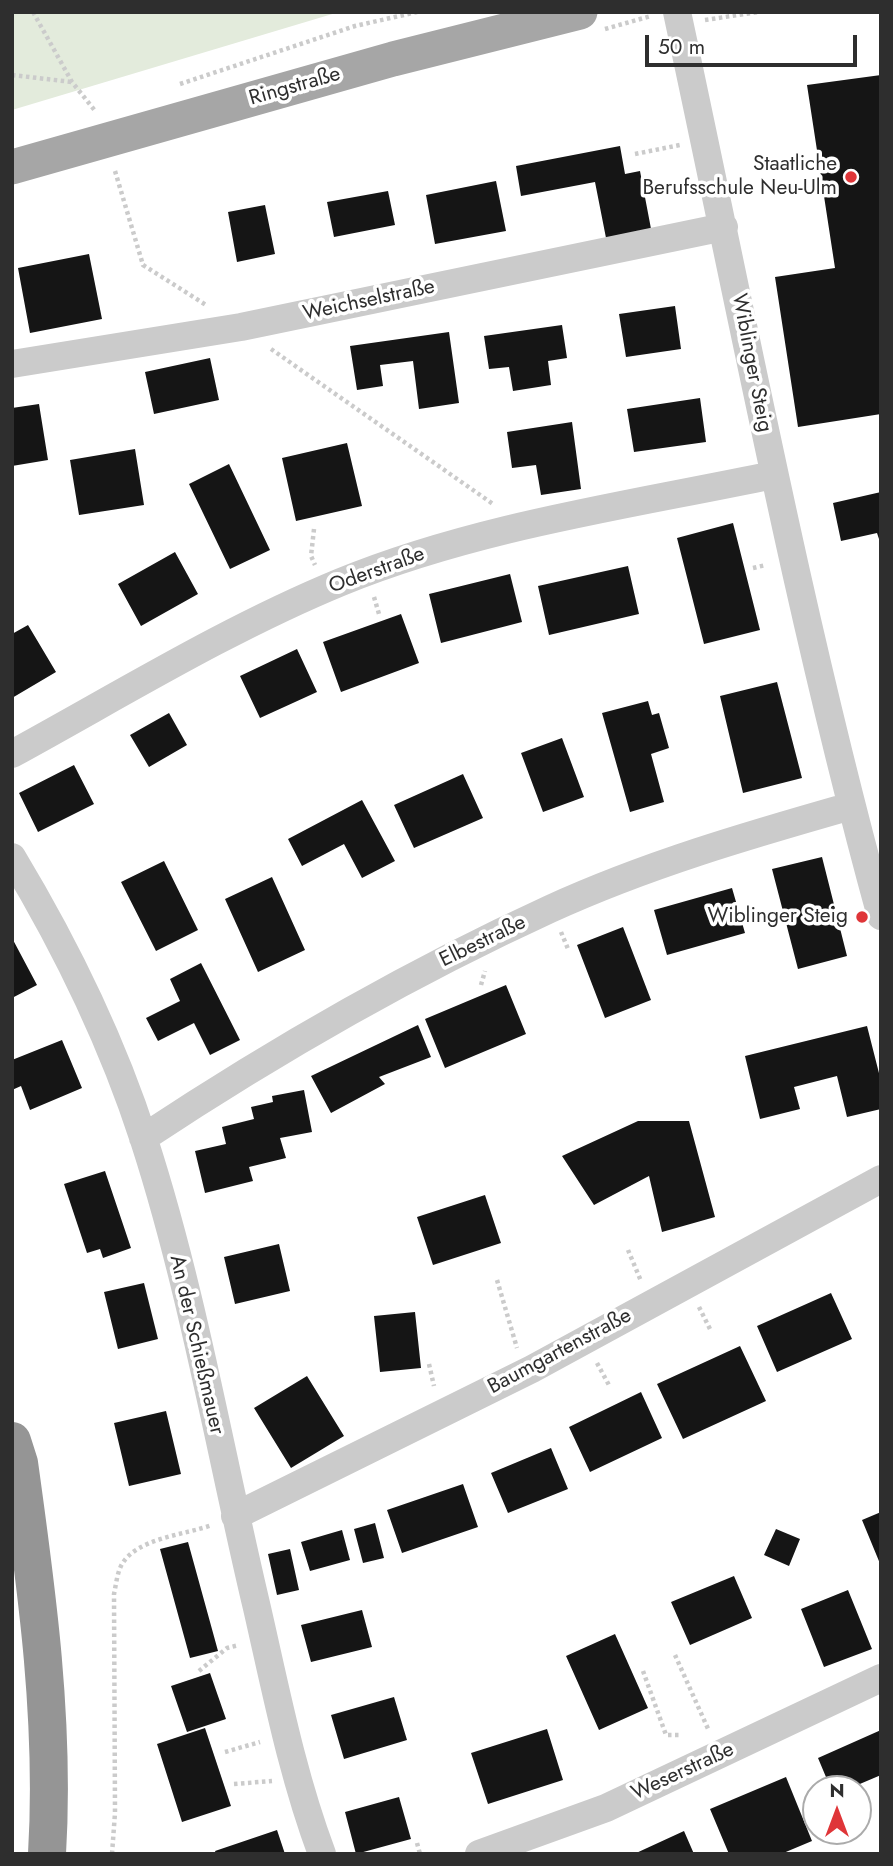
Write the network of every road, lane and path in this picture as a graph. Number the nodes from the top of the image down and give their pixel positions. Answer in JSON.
{"nodes":[{"id":1,"x":33,"y":12,"type":"edge"},
{"id":2,"x":417,"y":12,"type":"edge"},
{"id":3,"x":580,"y":12,"type":"edge"},
{"id":4,"x":758,"y":12,"type":"edge"},
{"id":5,"x":687,"y":14,"type":"edge"},
{"id":6,"x":12,"y":75,"type":"edge"},
{"id":7,"x":72,"y":82,"type":"junction"},
{"id":8,"x":173,"y":86,"type":"dead end"},
{"id":9,"x":108,"y":107,"type":"dead end"},
{"id":10,"x":705,"y":140,"type":"junction"},
{"id":11,"x":635,"y":154,"type":"dead end"},
{"id":12,"x":12,"y":167,"type":"edge"},
{"id":13,"x":114,"y":170,"type":"dead end"},
{"id":14,"x":724,"y":227,"type":"junction"},
{"id":15,"x":240,"y":327,"type":"junction"},
{"id":16,"x":12,"y":364,"type":"edge"},
{"id":17,"x":773,"y":475,"type":"junction"},
{"id":18,"x":526,"y":527,"type":"junction"},
{"id":19,"x":314,"y":529,"type":"dead end"},
{"id":20,"x":326,"y":588,"type":"junction"},
{"id":21,"x":12,"y":754,"type":"edge"},
{"id":22,"x":851,"y":806,"type":"junction"},
{"id":23,"x":12,"y":857,"type":"edge"},
{"id":24,"x":881,"y":916,"type":"edge"},
{"id":25,"x":143,"y":1138,"type":"junction"},
{"id":26,"x":881,"y":1179,"type":"edge"},
{"id":27,"x":497,"y":1280,"type":"dead end"},
{"id":28,"x":525,"y":1373,"type":"junction"},
{"id":29,"x":12,"y":1441,"type":"edge"},
{"id":30,"x":235,"y":1516,"type":"junction"},
{"id":31,"x":264,"y":1639,"type":"junction"},
{"id":32,"x":676,"y":1655,"type":"dead end"},
{"id":33,"x":199,"y":1671,"type":"dead end"},
{"id":34,"x":643,"y":1671,"type":"dead end"},
{"id":35,"x":881,"y":1678,"type":"edge"},
{"id":36,"x":285,"y":1735,"type":"junction"},
{"id":37,"x":681,"y":1735,"type":"dead end"},
{"id":38,"x":225,"y":1752,"type":"dead end"},
{"id":39,"x":719,"y":1754,"type":"junction"},
{"id":40,"x":297,"y":1776,"type":"junction"},
{"id":41,"x":234,"y":1784,"type":"dead end"},
{"id":42,"x":417,"y":1843,"type":"dead end"},
{"id":43,"x":47,"y":1854,"type":"edge"},
{"id":44,"x":111,"y":1854,"type":"edge"},
{"id":45,"x":322,"y":1854,"type":"edge"},
{"id":46,"x":420,"y":1854,"type":"edge"},
{"id":47,"x":479,"y":1854,"type":"edge"}],
"edges":[{"from":1,"to":7,"type":"path"},
{"from":2,"to":8,"type":"path"},
{"from":3,"to":12,"type":"main road","name":"Ringstraße"},
{"from":4,"to":5,"type":"path"},
{"from":5,"to":10,"type":"street","name":"Wiblinger Steig"},
{"from":6,"to":7,"type":"path"},
{"from":7,"to":9,"type":"path"},
{"from":10,"to":11,"type":"path"},
{"from":10,"to":14,"type":"street","name":"Wiblinger Steig"},
{"from":13,"to":15,"type":"path"},
{"from":14,"to":15,"type":"street","name":"Weichselstraße"},
{"from":14,"to":17,"type":"street","name":"Wiblinger Steig"},
{"from":15,"to":16,"type":"street","name":"Weichselstraße"},
{"from":15,"to":18,"type":"path"},
{"from":17,"to":18,"type":"street","name":"Oderstraße"},
{"from":17,"to":22,"type":"street","name":"Wiblinger Steig"},
{"from":18,"to":20,"type":"street","name":"Oderstraße"},
{"from":19,"to":20,"type":"path"},
{"from":20,"to":21,"type":"street","name":"Oderstraße"},
{"from":22,"to":24,"type":"street","name":"Wiblinger Steig"},
{"from":22,"to":25,"type":"street","name":"Elbestraße"},
{"from":23,"to":25,"type":"street","name":"An der Schießmauer"},
{"from":25,"to":30,"type":"street","name":"An der Schießmauer"},
{"from":26,"to":28,"type":"street","name":"Baumgartenstraße"},
{"from":27,"to":28,"type":"path"},
{"from":28,"to":30,"type":"street","name":"Baumgartenstraße"},
{"from":29,"to":43,"type":"highway"},
{"from":30,"to":31,"type":"street","name":"An der Schießmauer"},
{"from":30,"to":44,"type":"path"},
{"from":31,"to":33,"type":"path"},
{"from":31,"to":36,"type":"street","name":"An der Schießmauer"},
{"from":32,"to":39,"type":"path"},
{"from":34,"to":37,"type":"path"},
{"from":35,"to":39,"type":"street","name":"Weserstraße"},
{"from":36,"to":38,"type":"path"},
{"from":36,"to":40,"type":"street","name":"An der Schießmauer"},
{"from":39,"to":47,"type":"street","name":"Weserstraße"},
{"from":40,"to":41,"type":"path"},
{"from":40,"to":45,"type":"street","name":"An der Schießmauer"},
{"from":42,"to":46,"type":"path"}]}
